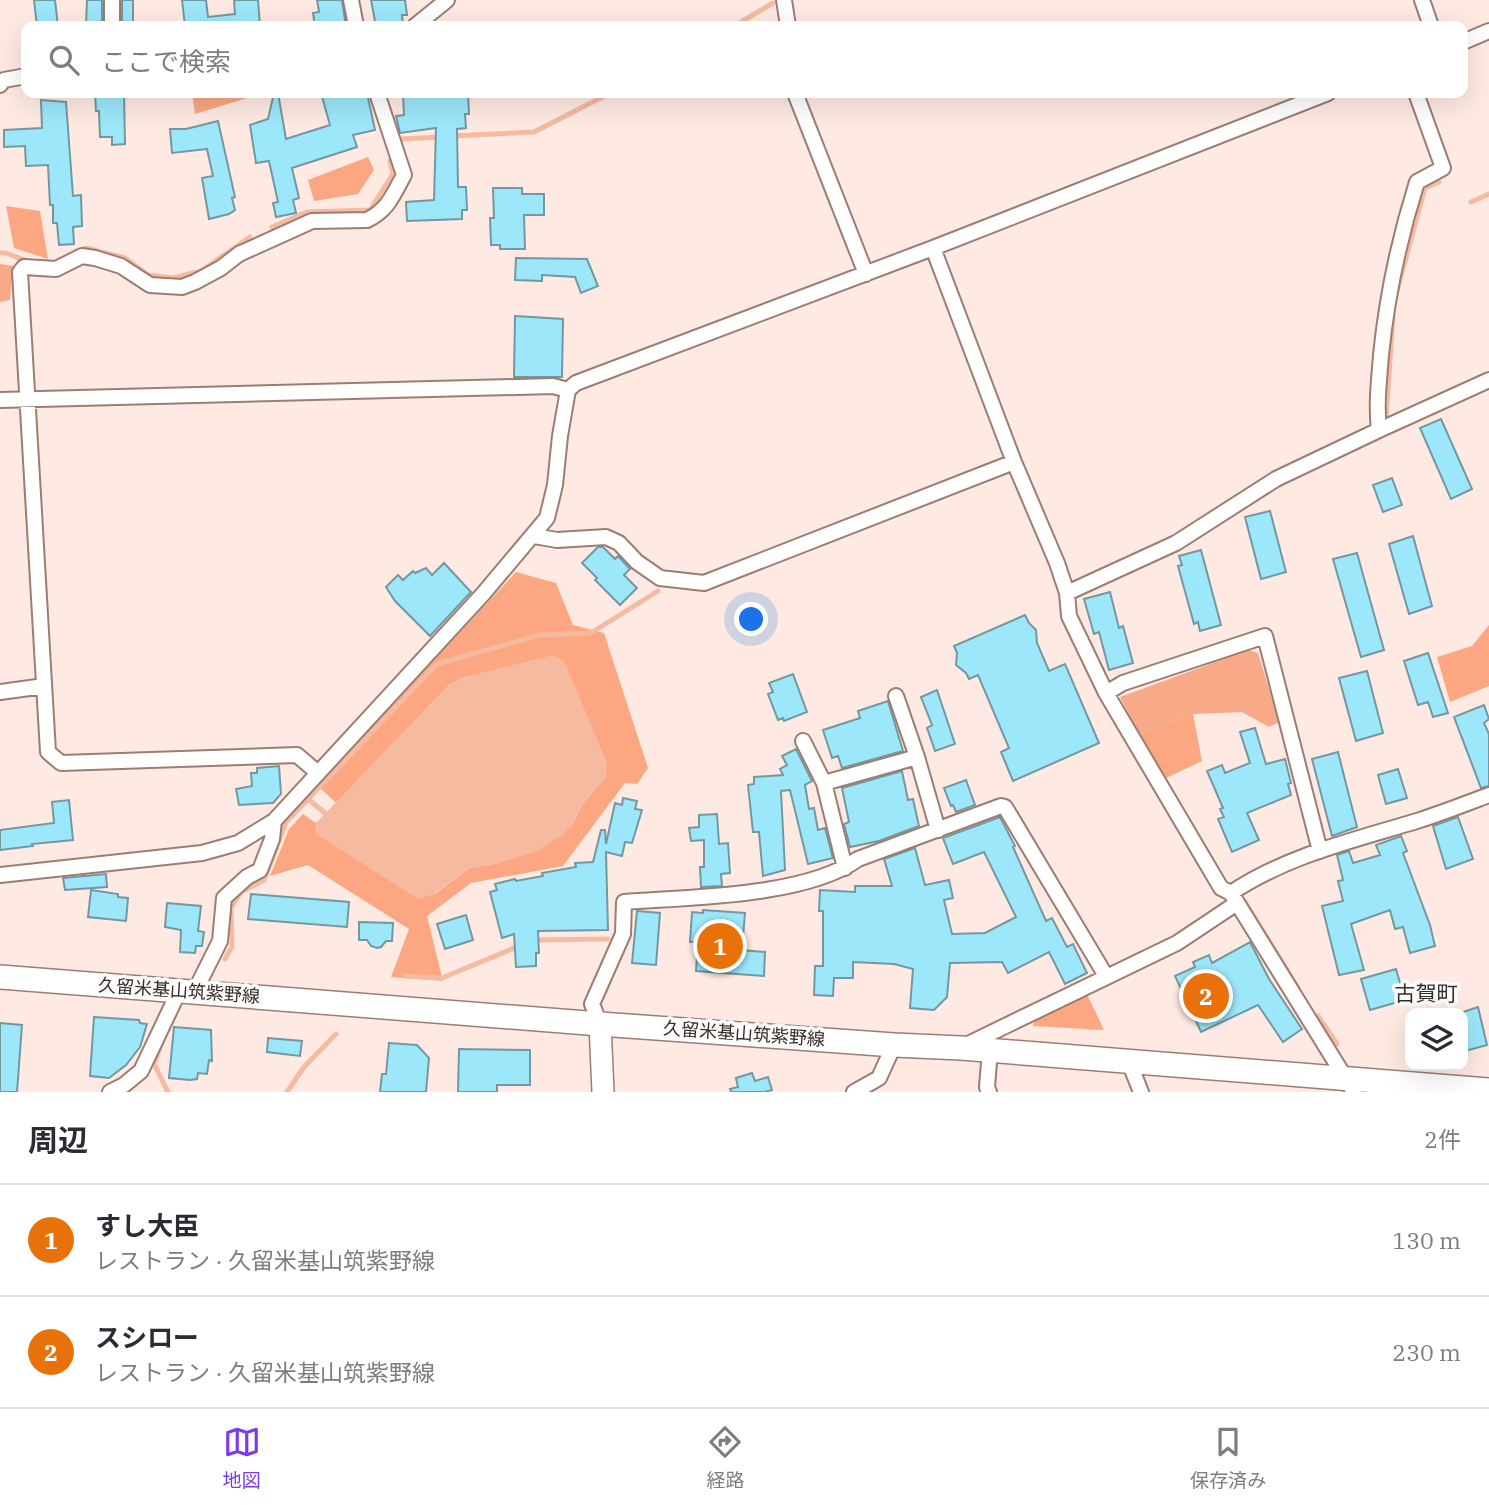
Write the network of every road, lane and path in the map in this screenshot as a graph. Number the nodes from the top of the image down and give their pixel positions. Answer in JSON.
{"nodes":[{"id":1,"x":112,"y":0,"type":"edge"},
{"id":2,"x":351,"y":0,"type":"edge"},
{"id":3,"x":447,"y":0,"type":"edge"},
{"id":4,"x":784,"y":0,"type":"edge"},
{"id":5,"x":1422,"y":0,"type":"edge"},
{"id":6,"x":112,"y":21,"type":"edge"},
{"id":7,"x":355,"y":21,"type":"edge"},
{"id":8,"x":421,"y":21,"type":"edge"},
{"id":9,"x":787,"y":21,"type":"edge"},
{"id":10,"x":1430,"y":21,"type":"edge"},
{"id":11,"x":1489,"y":31,"type":"edge"},
{"id":12,"x":1468,"y":40,"type":"edge"},
{"id":13,"x":21,"y":77,"type":"edge"},
{"id":14,"x":0,"y":85,"type":"edge"},
{"id":15,"x":379,"y":98,"type":"edge"},
{"id":16,"x":797,"y":98,"type":"edge"},
{"id":17,"x":1315,"y":98,"type":"edge"},
{"id":18,"x":1418,"y":98,"type":"edge"},
{"id":19,"x":933,"y":248,"type":"junction"},
{"id":20,"x":866,"y":274,"type":"junction"},
{"id":21,"x":1489,"y":380,"type":"edge"},
{"id":22,"x":568,"y":390,"type":"junction"},
{"id":23,"x":0,"y":400,"type":"edge"},
{"id":24,"x":26,"y":401,"type":"junction"},
{"id":25,"x":1379,"y":430,"type":"junction"},
{"id":26,"x":1014,"y":462,"type":"junction"},
{"id":27,"x":534,"y":536,"type":"junction"},
{"id":28,"x":1067,"y":593,"type":"junction"},
{"id":29,"x":44,"y":685,"type":"junction"},
{"id":30,"x":0,"y":692,"type":"edge"},
{"id":31,"x":1106,"y":693,"type":"junction"},
{"id":32,"x":896,"y":696,"type":"dead end"},
{"id":33,"x":803,"y":741,"type":"dead end"},
{"id":34,"x":918,"y":757,"type":"junction"},
{"id":35,"x":318,"y":773,"type":"junction"},
{"id":36,"x":824,"y":783,"type":"junction"},
{"id":37,"x":1489,"y":795,"type":"edge"},
{"id":38,"x":274,"y":821,"type":"junction"},
{"id":39,"x":938,"y":830,"type":"junction"},
{"id":40,"x":1320,"y":850,"type":"junction"},
{"id":41,"x":845,"y":868,"type":"junction"},
{"id":42,"x":0,"y":874,"type":"edge"},
{"id":43,"x":1234,"y":898,"type":"junction"},
{"id":44,"x":1106,"y":976,"type":"junction"},
{"id":45,"x":0,"y":977,"type":"edge"},
{"id":46,"x":187,"y":991,"type":"junction"},
{"id":47,"x":600,"y":1024,"type":"junction"},
{"id":48,"x":894,"y":1045,"type":"junction"},
{"id":49,"x":961,"y":1048,"type":"junction"},
{"id":50,"x":990,"y":1050,"type":"junction"},
{"id":51,"x":1129,"y":1062,"type":"junction"},
{"id":52,"x":1350,"y":1086,"type":"edge"},
{"id":53,"x":1489,"y":1090,"type":"edge"},
{"id":54,"x":110,"y":1092,"type":"edge"},
{"id":55,"x":603,"y":1092,"type":"edge"},
{"id":56,"x":853,"y":1092,"type":"edge"},
{"id":57,"x":989,"y":1092,"type":"edge"},
{"id":58,"x":1141,"y":1092,"type":"edge"}],
"edges":[{"from":1,"to":6,"type":"street"},
{"from":2,"to":7,"type":"street"},
{"from":3,"to":8,"type":"street"},
{"from":4,"to":9,"type":"street"},
{"from":5,"to":10,"type":"street"},
{"from":11,"to":12,"type":"street"},
{"from":13,"to":14,"type":"street"},
{"from":15,"to":24,"type":"street"},
{"from":16,"to":20,"type":"street"},
{"from":17,"to":19,"type":"street"},
{"from":18,"to":25,"type":"street"},
{"from":19,"to":20,"type":"street"},
{"from":19,"to":26,"type":"street"},
{"from":20,"to":22,"type":"street"},
{"from":21,"to":25,"type":"street"},
{"from":22,"to":24,"type":"street"},
{"from":22,"to":27,"type":"street"},
{"from":23,"to":24,"type":"street"},
{"from":24,"to":29,"type":"street"},
{"from":25,"to":28,"type":"street"},
{"from":26,"to":27,"type":"street"},
{"from":26,"to":28,"type":"street"},
{"from":27,"to":35,"type":"street"},
{"from":28,"to":31,"type":"street"},
{"from":29,"to":30,"type":"street"},
{"from":29,"to":35,"type":"street"},
{"from":31,"to":40,"type":"street"},
{"from":31,"to":43,"type":"street"},
{"from":32,"to":34,"type":"street"},
{"from":33,"to":36,"type":"street"},
{"from":34,"to":36,"type":"street"},
{"from":34,"to":39,"type":"street"},
{"from":35,"to":38,"type":"street"},
{"from":36,"to":41,"type":"street"},
{"from":37,"to":40,"type":"street"},
{"from":38,"to":42,"type":"street"},
{"from":38,"to":46,"type":"street"},
{"from":39,"to":41,"type":"street"},
{"from":39,"to":44,"type":"street"},
{"from":40,"to":43,"type":"street"},
{"from":41,"to":47,"type":"street"},
{"from":43,"to":44,"type":"street"},
{"from":43,"to":52,"type":"street"},
{"from":44,"to":49,"type":"street"},
{"from":45,"to":46,"type":"main road","name":"久留米基山筑紫野線"},
{"from":46,"to":47,"type":"main road","name":"久留米基山筑紫野線"},
{"from":46,"to":54,"type":"street"},
{"from":47,"to":48,"type":"main road","name":"久留米基山筑紫野線"},
{"from":47,"to":55,"type":"street"},
{"from":48,"to":49,"type":"main road","name":"久留米基山筑紫野線"},
{"from":48,"to":56,"type":"street"},
{"from":49,"to":50,"type":"main road","name":"久留米基山筑紫野線"},
{"from":50,"to":51,"type":"main road","name":"久留米基山筑紫野線"},
{"from":50,"to":57,"type":"street"},
{"from":51,"to":52,"type":"main road","name":"久留米基山筑紫野線"},
{"from":51,"to":58,"type":"street"},
{"from":52,"to":53,"type":"main road","name":"久留米基山筑紫野線"}]}
